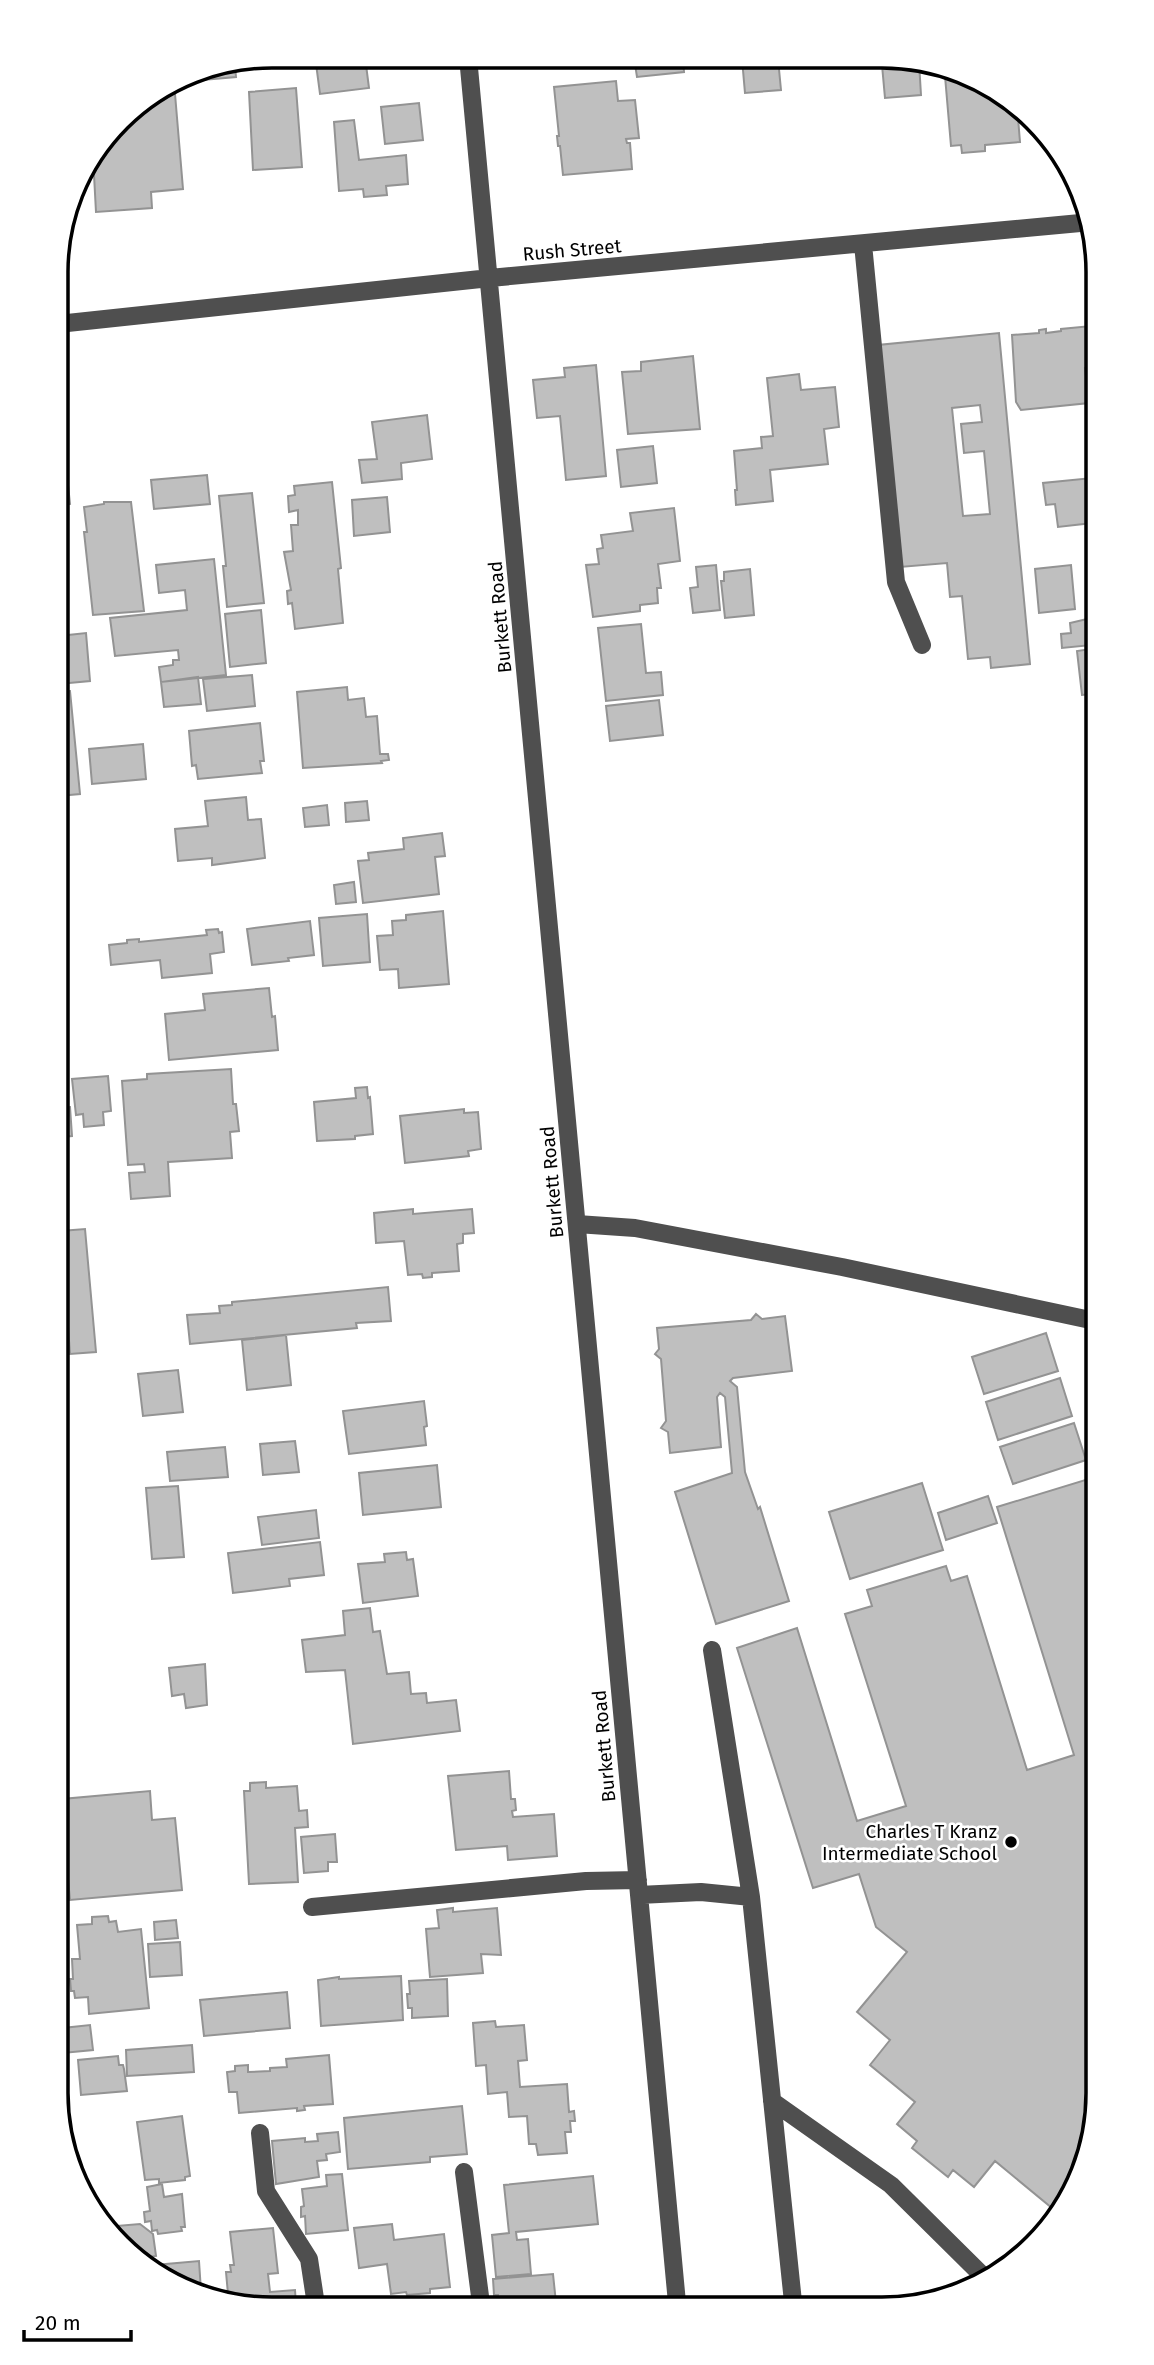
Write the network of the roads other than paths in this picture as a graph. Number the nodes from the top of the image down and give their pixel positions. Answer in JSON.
{"nodes":[{"id":1,"x":469,"y":69,"type":"edge"},
{"id":2,"x":1080,"y":223,"type":"edge"},
{"id":3,"x":863,"y":244,"type":"junction"},
{"id":4,"x":490,"y":278,"type":"junction"},
{"id":5,"x":69,"y":323,"type":"edge"},
{"id":6,"x":922,"y":645,"type":"dead end"},
{"id":7,"x":577,"y":1224,"type":"junction"},
{"id":8,"x":1085,"y":1319,"type":"edge"},
{"id":9,"x":712,"y":1650,"type":"dead end"},
{"id":10,"x":639,"y":1888,"type":"junction"},
{"id":11,"x":751,"y":1898,"type":"junction"},
{"id":12,"x":312,"y":1907,"type":"dead end"},
{"id":13,"x":772,"y":2101,"type":"junction"},
{"id":14,"x":260,"y":2133,"type":"dead end"},
{"id":15,"x":464,"y":2172,"type":"dead end"},
{"id":16,"x":979,"y":2272,"type":"edge"},
{"id":17,"x":315,"y":2297,"type":"edge"},
{"id":18,"x":480,"y":2297,"type":"edge"},
{"id":19,"x":676,"y":2297,"type":"edge"},
{"id":20,"x":792,"y":2297,"type":"edge"}],
"edges":[{"from":1,"to":4,"type":"street","name":"Burkett Road"},
{"from":2,"to":3,"type":"street","name":"Rush Street"},
{"from":3,"to":4,"type":"street","name":"Rush Street"},
{"from":3,"to":6,"type":"street"},
{"from":4,"to":5,"type":"street","name":"Rush Street"},
{"from":4,"to":7,"type":"street","name":"Burkett Road"},
{"from":7,"to":8,"type":"street"},
{"from":7,"to":10,"type":"street","name":"Burkett Road"},
{"from":9,"to":11,"type":"street"},
{"from":10,"to":11,"type":"street"},
{"from":10,"to":12,"type":"street"},
{"from":10,"to":19,"type":"street","name":"Burkett Road"},
{"from":11,"to":13,"type":"street"},
{"from":13,"to":16,"type":"street"},
{"from":13,"to":20,"type":"street"},
{"from":14,"to":17,"type":"street"},
{"from":15,"to":18,"type":"street"}]}
